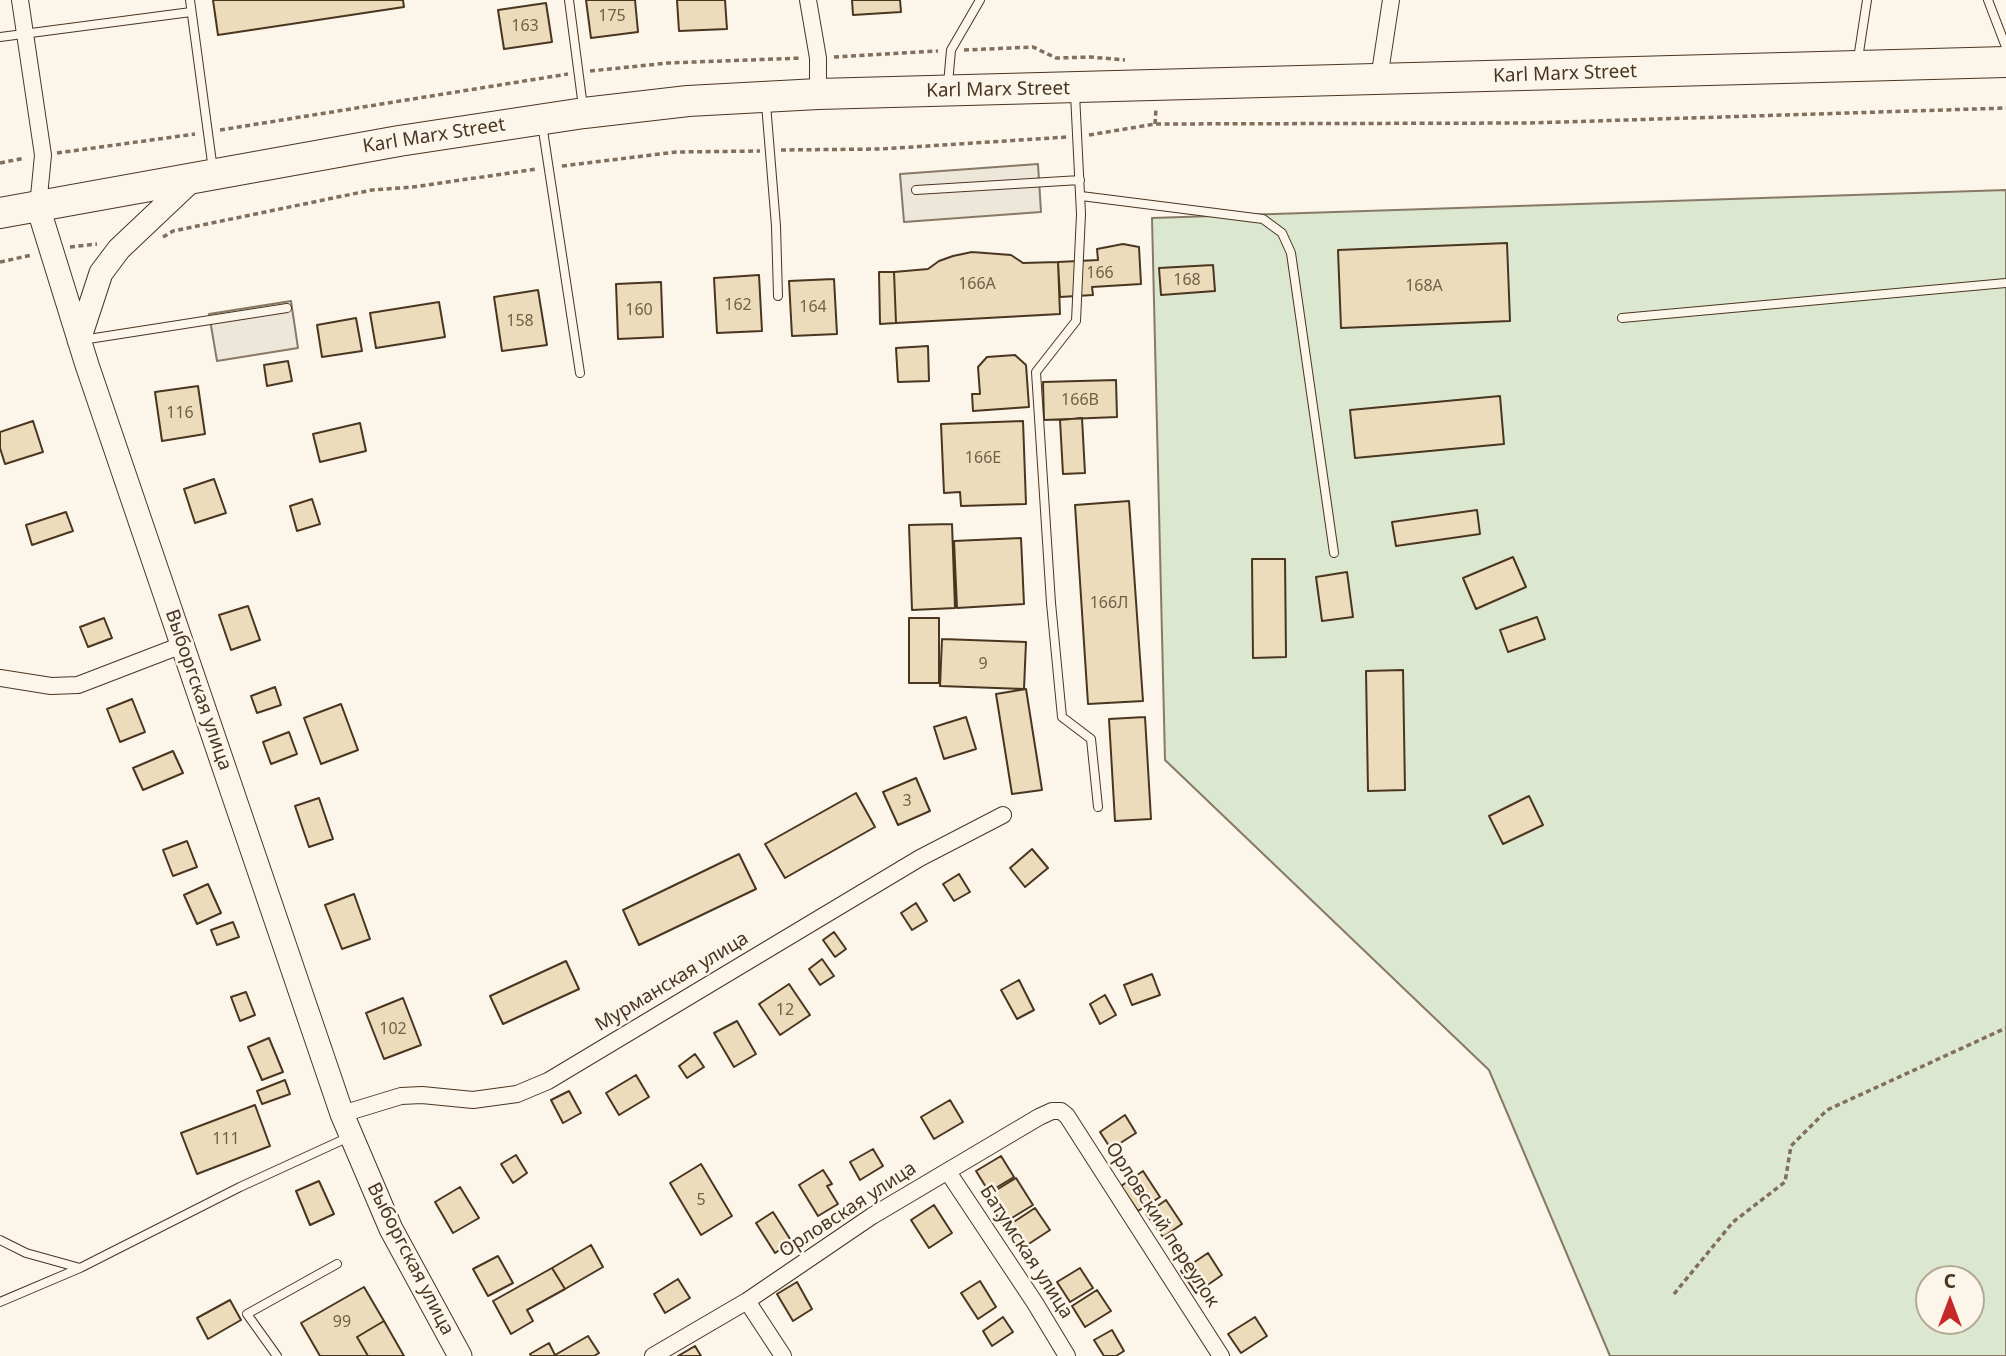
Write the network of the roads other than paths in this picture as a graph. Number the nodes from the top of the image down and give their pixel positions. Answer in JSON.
{"nodes":[{"id":1,"x":20,"y":0,"type":"edge"},
{"id":2,"x":190,"y":0,"type":"edge"},
{"id":3,"x":569,"y":0,"type":"edge"},
{"id":4,"x":808,"y":0,"type":"edge"},
{"id":5,"x":979,"y":0,"type":"edge"},
{"id":6,"x":1391,"y":0,"type":"edge"},
{"id":7,"x":1867,"y":0,"type":"edge"},
{"id":8,"x":1988,"y":0,"type":"edge"},
{"id":9,"x":191,"y":12,"type":"junction"},
{"id":10,"x":25,"y":34,"type":"junction"},
{"id":11,"x":0,"y":37,"type":"edge"},
{"id":12,"x":2006,"y":47,"type":"edge"},
{"id":13,"x":2006,"y":62,"type":"edge"},
{"id":14,"x":1857,"y":66,"type":"junction"},
{"id":15,"x":1379,"y":79,"type":"junction"},
{"id":16,"x":1075,"y":88,"type":"junction"},
{"id":17,"x":947,"y":91,"type":"junction"},
{"id":18,"x":818,"y":94,"type":"junction"},
{"id":19,"x":766,"y":97,"type":"junction"},
{"id":20,"x":584,"y":113,"type":"junction"},
{"id":21,"x":541,"y":119,"type":"junction"},
{"id":22,"x":203,"y":177,"type":"junction"},
{"id":23,"x":1080,"y":180,"type":"junction"},
{"id":24,"x":916,"y":190,"type":"dead end"},
{"id":25,"x":1081,"y":196,"type":"junction"},
{"id":26,"x":38,"y":207,"type":"junction"},
{"id":27,"x":0,"y":213,"type":"edge"},
{"id":28,"x":2006,"y":283,"type":"edge"},
{"id":29,"x":778,"y":296,"type":"dead end"},
{"id":30,"x":287,"y":308,"type":"dead end"},
{"id":31,"x":1622,"y":318,"type":"dead end"},
{"id":32,"x":79,"y":340,"type":"junction"},
{"id":33,"x":580,"y":373,"type":"dead end"},
{"id":34,"x":1334,"y":553,"type":"dead end"},
{"id":35,"x":182,"y":645,"type":"junction"},
{"id":36,"x":0,"y":678,"type":"edge"},
{"id":37,"x":1098,"y":807,"type":"dead end"},
{"id":38,"x":1003,"y":815,"type":"dead end"},
{"id":39,"x":342,"y":1114,"type":"junction"},
{"id":40,"x":1067,"y":1116,"type":"joint"},
{"id":41,"x":351,"y":1136,"type":"junction"},
{"id":42,"x":948,"y":1172,"type":"junction"},
{"id":43,"x":0,"y":1240,"type":"edge"},
{"id":44,"x":337,"y":1264,"type":"dead end"},
{"id":45,"x":80,"y":1268,"type":"junction"},
{"id":46,"x":747,"y":1301,"type":"junction"},
{"id":47,"x":0,"y":1302,"type":"edge"},
{"id":48,"x":277,"y":1356,"type":"edge"},
{"id":49,"x":460,"y":1356,"type":"edge"},
{"id":50,"x":653,"y":1356,"type":"edge"},
{"id":51,"x":783,"y":1356,"type":"edge"},
{"id":52,"x":1067,"y":1356,"type":"edge"},
{"id":53,"x":1221,"y":1356,"type":"edge"}],
"edges":[{"from":1,"to":10,"type":"street","name":"Выборгская улица"},
{"from":2,"to":9,"type":"lane"},
{"from":3,"to":20,"type":"lane"},
{"from":4,"to":18,"type":"street"},
{"from":5,"to":17,"type":"lane"},
{"from":6,"to":15,"type":"street"},
{"from":7,"to":14,"type":"lane"},
{"from":8,"to":12,"type":"lane"},
{"from":9,"to":10,"type":"lane"},
{"from":9,"to":22,"type":"lane"},
{"from":10,"to":11,"type":"lane"},
{"from":10,"to":26,"type":"street","name":"Выборгская улица"},
{"from":13,"to":14,"type":"highway","name":"Karl Marx Street"},
{"from":14,"to":15,"type":"highway","name":"Karl Marx Street"},
{"from":15,"to":16,"type":"highway","name":"Karl Marx Street"},
{"from":16,"to":17,"type":"highway","name":"Karl Marx Street"},
{"from":16,"to":23,"type":"lane"},
{"from":17,"to":18,"type":"highway","name":"Karl Marx Street"},
{"from":18,"to":19,"type":"highway","name":"Karl Marx Street"},
{"from":19,"to":20,"type":"highway","name":"Karl Marx Street"},
{"from":19,"to":29,"type":"lane"},
{"from":20,"to":21,"type":"highway","name":"Karl Marx Street"},
{"from":21,"to":22,"type":"highway","name":"Karl Marx Street"},
{"from":21,"to":33,"type":"lane"},
{"from":22,"to":26,"type":"highway","name":"Karl Marx Street"},
{"from":22,"to":32,"type":"street"},
{"from":23,"to":24,"type":"lane"},
{"from":23,"to":25,"type":"lane"},
{"from":25,"to":34,"type":"lane"},
{"from":25,"to":37,"type":"lane"},
{"from":26,"to":27,"type":"highway","name":"Karl Marx Street"},
{"from":26,"to":32,"type":"street","name":"Выборгская улица"},
{"from":28,"to":31,"type":"lane"},
{"from":30,"to":32,"type":"lane"},
{"from":32,"to":35,"type":"street","name":"Выборгская улица"},
{"from":35,"to":36,"type":"street"},
{"from":35,"to":39,"type":"street","name":"Выборгская улица"},
{"from":38,"to":39,"type":"street","name":"Мурманская улица"},
{"from":39,"to":41,"type":"street","name":"Выборгская улица"},
{"from":40,"to":42,"type":"street","name":"Орловская улица"},
{"from":40,"to":53,"type":"street","name":"Орловский переулок"},
{"from":41,"to":45,"type":"lane"},
{"from":41,"to":49,"type":"street","name":"Выборгская улица"},
{"from":42,"to":46,"type":"street","name":"Орловская улица"},
{"from":42,"to":52,"type":"street","name":"Батумская улица"},
{"from":43,"to":45,"type":"lane"},
{"from":44,"to":48,"type":"lane"},
{"from":45,"to":47,"type":"lane"},
{"from":46,"to":50,"type":"street","name":"Орловская улица"},
{"from":46,"to":51,"type":"street"}]}
